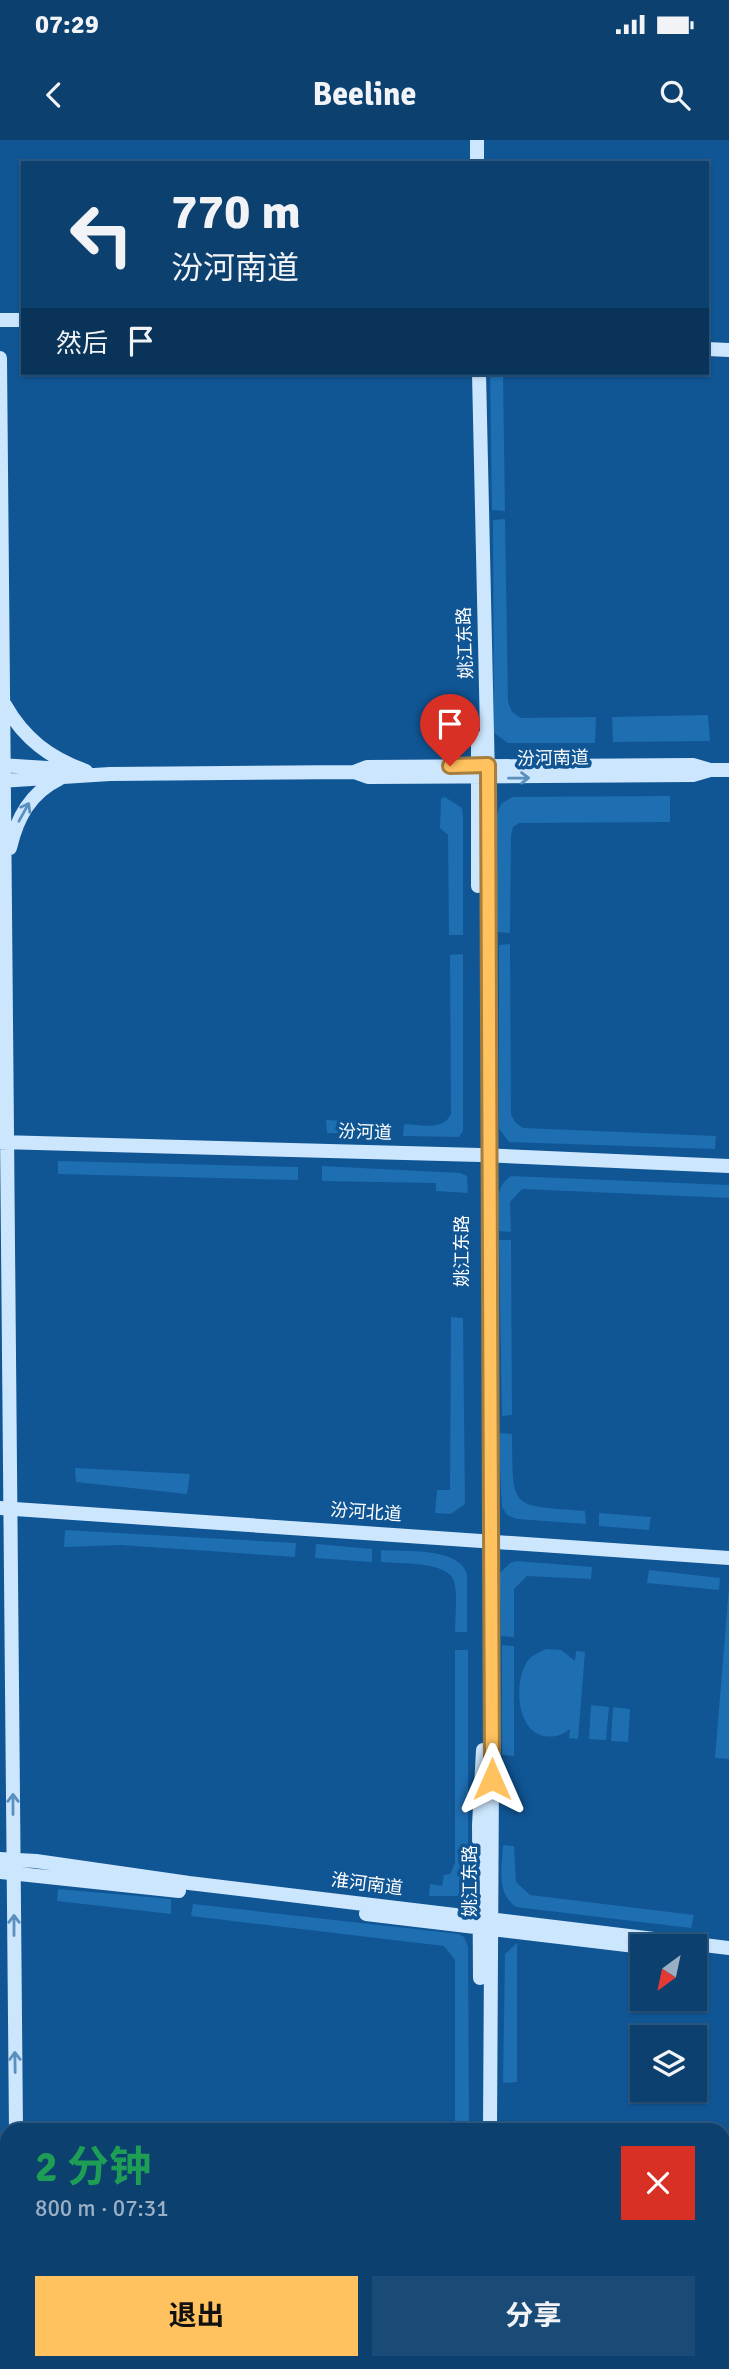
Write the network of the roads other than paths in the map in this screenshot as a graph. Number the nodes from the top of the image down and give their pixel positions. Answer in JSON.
{"nodes":[{"id":1,"x":470,"y":140,"type":"edge"},
{"id":2,"x":477,"y":140,"type":"edge"},
{"id":3,"x":471,"y":161,"type":"edge"},
{"id":4,"x":477,"y":161,"type":"edge"},
{"id":5,"x":0,"y":320,"type":"edge"},
{"id":6,"x":21,"y":320,"type":"edge"},
{"id":7,"x":709,"y":348,"type":"edge"},
{"id":8,"x":729,"y":350,"type":"edge"},
{"id":9,"x":0,"y":358,"type":"edge"},
{"id":10,"x":473,"y":375,"type":"edge"},
{"id":11,"x":479,"y":375,"type":"edge"},
{"id":12,"x":4,"y":703,"type":"junction"},
{"id":13,"x":1,"y":765,"type":"edge"},
{"id":14,"x":729,"y":770,"type":"edge"},
{"id":15,"x":86,"y":771,"type":"junction"},
{"id":16,"x":483,"y":772,"type":"junction"},
{"id":17,"x":110,"y":774,"type":"junction"},
{"id":18,"x":66,"y":776,"type":"junction"},
{"id":19,"x":1,"y":781,"type":"edge"},
{"id":20,"x":6,"y":867,"type":"junction"},
{"id":21,"x":3,"y":1142,"type":"edge"},
{"id":22,"x":484,"y":1155,"type":"junction"},
{"id":23,"x":729,"y":1166,"type":"edge"},
{"id":24,"x":5,"y":1508,"type":"edge"},
{"id":25,"x":487,"y":1540,"type":"junction"},
{"id":26,"x":729,"y":1558,"type":"edge"},
{"id":27,"x":7,"y":1865,"type":"edge"},
{"id":28,"x":484,"y":1923,"type":"junction"},
{"id":29,"x":630,"y":1945,"type":"edge"},
{"id":30,"x":729,"y":1948,"type":"edge"},
{"id":31,"x":707,"y":1954,"type":"edge"},
{"id":32,"x":729,"y":1957,"type":"edge"},
{"id":33,"x":16,"y":2123,"type":"edge"},
{"id":34,"x":483,"y":2123,"type":"edge"},
{"id":35,"x":490,"y":2123,"type":"edge"},
{"id":36,"x":0,"y":2357,"type":"edge"},
{"id":37,"x":0,"y":2369,"type":"edge"}],
"edges":[{"from":1,"to":3,"type":"street"},
{"from":2,"to":4,"type":"street"},
{"from":5,"to":6,"type":"street"},
{"from":7,"to":8,"type":"street"},
{"from":9,"to":12,"type":"street"},
{"from":10,"to":16,"type":"street","name":"姚江东路"},
{"from":11,"to":16,"type":"street","name":"姚江东路"},
{"from":12,"to":13,"type":"street"},
{"from":12,"to":15,"type":"street"},
{"from":13,"to":15,"type":"street","name":"汾河南道"},
{"from":13,"to":19,"type":"street"},
{"from":14,"to":16,"type":"street","name":"汾河南道"},
{"from":15,"to":17,"type":"street","name":"汾河南道"},
{"from":16,"to":17,"type":"street","name":"汾河南道"},
{"from":16,"to":22,"type":"street","name":"姚江东路"},
{"from":17,"to":18,"type":"street","name":"汾河南道"},
{"from":18,"to":19,"type":"street","name":"汾河南道"},
{"from":20,"to":18,"type":"street","one_way":true},
{"from":19,"to":20,"type":"street"},
{"from":20,"to":21,"type":"street"},
{"from":21,"to":22,"type":"street","name":"汾河道"},
{"from":21,"to":24,"type":"street"},
{"from":22,"to":23,"type":"street","name":"汾河道"},
{"from":22,"to":25,"type":"street","name":"姚江东路"},
{"from":24,"to":25,"type":"street","name":"汾河北道"},
{"from":27,"to":24,"type":"street","one_way":true},
{"from":25,"to":26,"type":"street","name":"汾河北道"},
{"from":25,"to":28,"type":"street","name":"姚江东路"},
{"from":27,"to":28,"type":"street","name":"淮河南道"},
{"from":33,"to":27,"type":"street","one_way":true},
{"from":28,"to":29,"type":"street","name":"淮河南道"},
{"from":28,"to":30,"type":"street","name":"淮河南道"},
{"from":28,"to":34,"type":"street","name":"姚江东路"},
{"from":28,"to":35,"type":"street","name":"姚江东路"},
{"from":31,"to":32,"type":"street"},
{"from":36,"to":37,"type":"street"}]}
